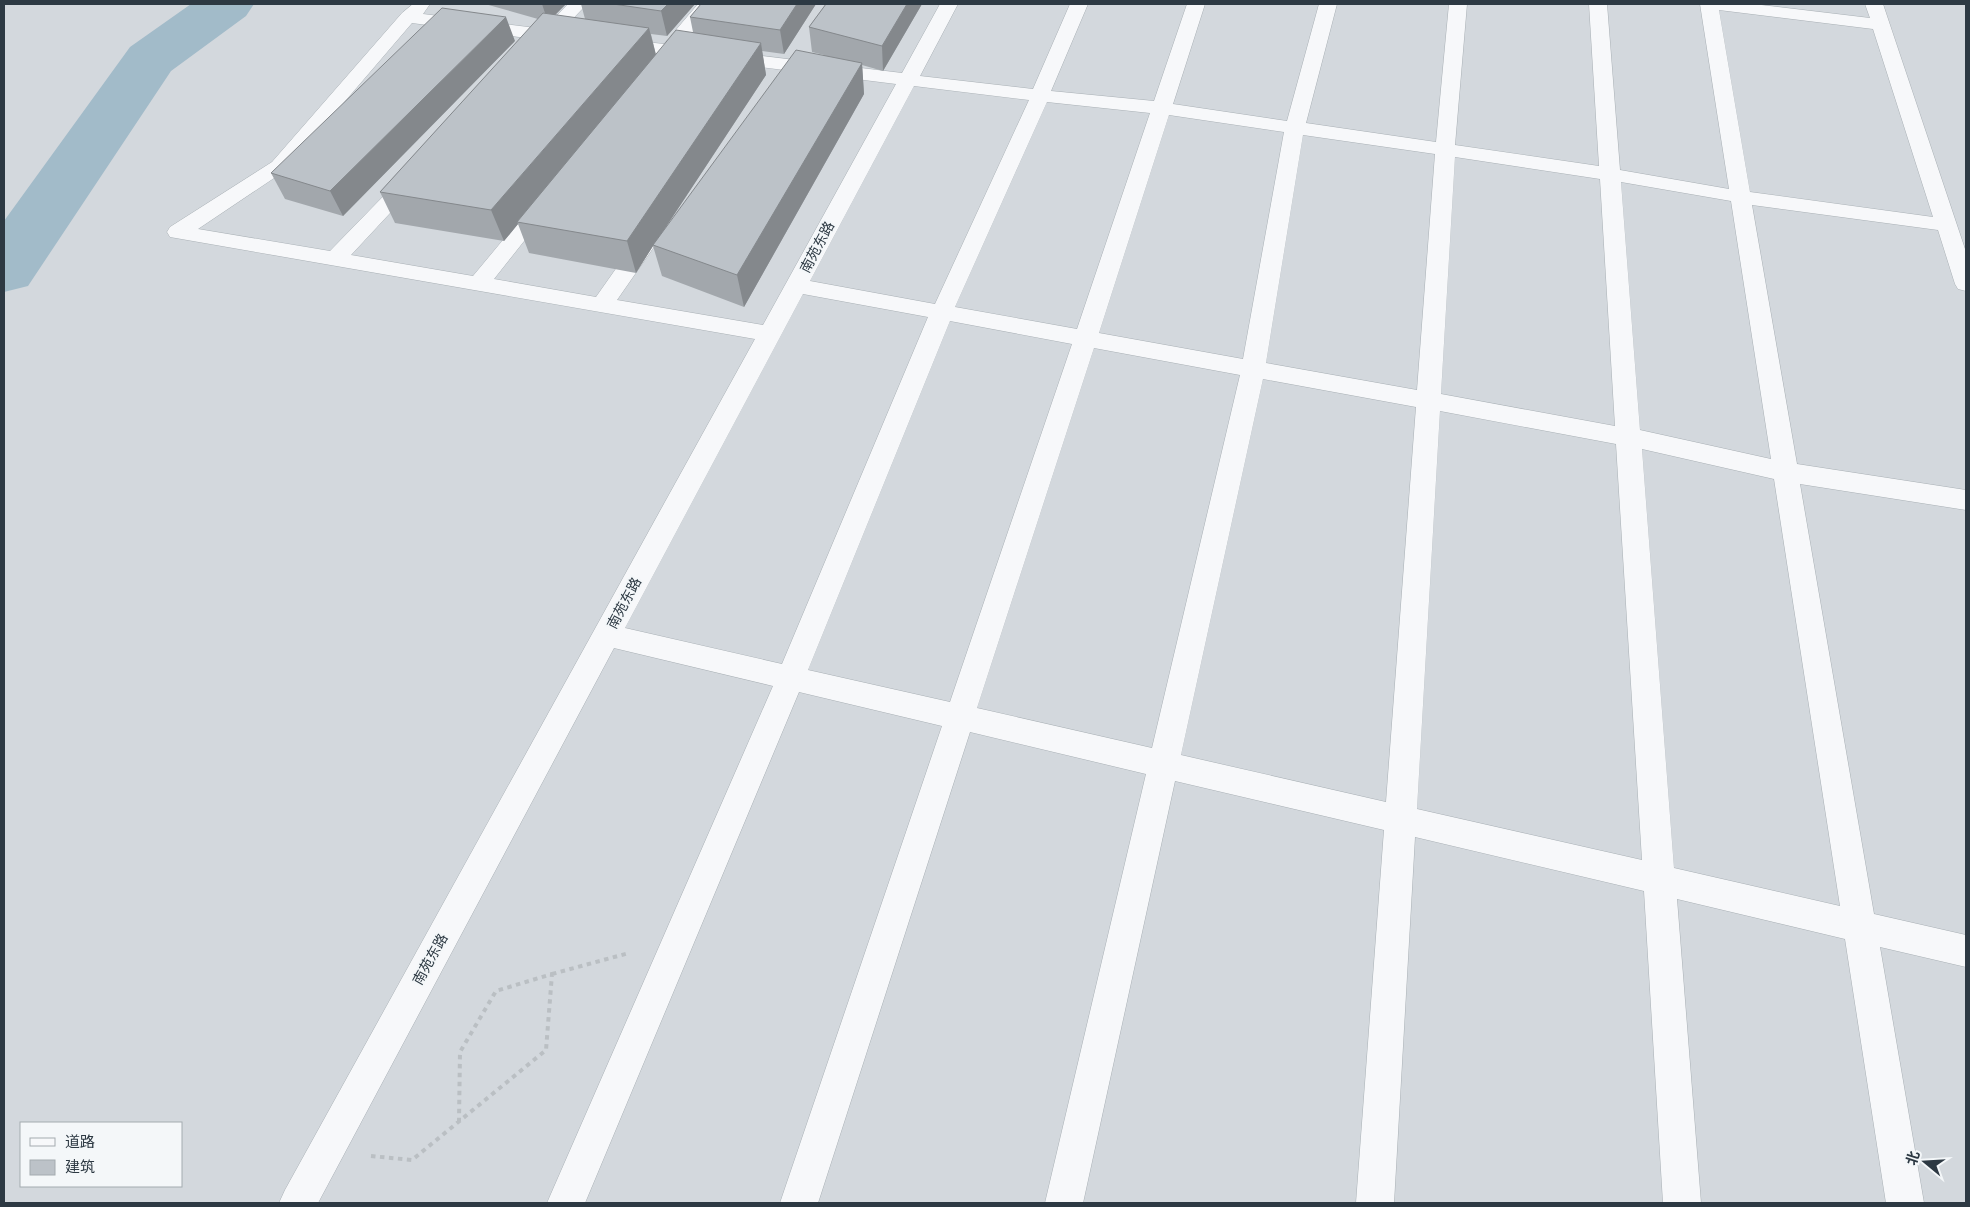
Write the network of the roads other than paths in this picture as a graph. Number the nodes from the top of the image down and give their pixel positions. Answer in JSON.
{"nodes":[{"id":1,"x":578,"y":4,"type":"edge"},
{"id":2,"x":707,"y":4,"type":"edge"},
{"id":3,"x":949,"y":4,"type":"edge"},
{"id":4,"x":1079,"y":4,"type":"edge"},
{"id":5,"x":1196,"y":4,"type":"edge"},
{"id":6,"x":1328,"y":4,"type":"edge"},
{"id":7,"x":1458,"y":4,"type":"edge"},
{"id":8,"x":1598,"y":4,"type":"edge"},
{"id":9,"x":1711,"y":4,"type":"edge"},
{"id":10,"x":1874,"y":4,"type":"edge"},
{"id":11,"x":416,"y":10,"type":"edge"},
{"id":12,"x":1881,"y":25,"type":"junction"},
{"id":13,"x":548,"y":35,"type":"junction"},
{"id":14,"x":576,"y":38,"type":"edge"},
{"id":15,"x":604,"y":42,"type":"edge"},
{"id":16,"x":668,"y":50,"type":"junction"},
{"id":17,"x":528,"y":56,"type":"edge"},
{"id":18,"x":650,"y":73,"type":"edge"},
{"id":19,"x":907,"y":80,"type":"junction"},
{"id":20,"x":1040,"y":96,"type":"junction"},
{"id":21,"x":1162,"y":108,"type":"junction"},
{"id":22,"x":1295,"y":127,"type":"junction"},
{"id":23,"x":1445,"y":151,"type":"junction"},
{"id":24,"x":424,"y":165,"type":"edge"},
{"id":25,"x":1610,"y":174,"type":"junction"},
{"id":26,"x":558,"y":186,"type":"edge"},
{"id":27,"x":1741,"y":197,"type":"junction"},
{"id":28,"x":659,"y":225,"type":"edge"},
{"id":29,"x":1947,"y":225,"type":"junction"},
{"id":30,"x":335,"y":259,"type":"junction"},
{"id":31,"x":478,"y":284,"type":"junction"},
{"id":32,"x":1966,"y":284,"type":"edge"},
{"id":33,"x":796,"y":286,"type":"junction"},
{"id":34,"x":602,"y":305,"type":"junction"},
{"id":35,"x":942,"y":312,"type":"junction"},
{"id":36,"x":770,"y":334,"type":"junction"},
{"id":37,"x":1086,"y":338,"type":"junction"},
{"id":38,"x":1253,"y":369,"type":"junction"},
{"id":39,"x":1428,"y":401,"type":"junction"},
{"id":40,"x":1629,"y":437,"type":"junction"},
{"id":41,"x":1786,"y":472,"type":"junction"},
{"id":42,"x":1966,"y":500,"type":"edge"},
{"id":43,"x":607,"y":635,"type":"junction"},
{"id":44,"x":791,"y":677,"type":"junction"},
{"id":45,"x":960,"y":717,"type":"junction"},
{"id":46,"x":1163,"y":764,"type":"junction"},
{"id":47,"x":1400,"y":820,"type":"junction"},
{"id":48,"x":1660,"y":880,"type":"junction"},
{"id":49,"x":1860,"y":926,"type":"junction"},
{"id":50,"x":1966,"y":951,"type":"edge"},
{"id":51,"x":298,"y":1203,"type":"edge"},
{"id":52,"x":566,"y":1203,"type":"edge"},
{"id":53,"x":799,"y":1203,"type":"edge"},
{"id":54,"x":1064,"y":1203,"type":"edge"},
{"id":55,"x":1375,"y":1203,"type":"edge"},
{"id":56,"x":1682,"y":1203,"type":"edge"},
{"id":57,"x":1905,"y":1203,"type":"edge"}],
"edges":[{"from":1,"to":13,"type":"street"},
{"from":2,"to":16,"type":"street"},
{"from":3,"to":19,"type":"street","name":"南苑东路"},
{"from":4,"to":20,"type":"street"},
{"from":5,"to":21,"type":"street"},
{"from":6,"to":22,"type":"street"},
{"from":7,"to":23,"type":"street"},
{"from":8,"to":25,"type":"street"},
{"from":9,"to":12,"type":"street"},
{"from":9,"to":27,"type":"street"},
{"from":10,"to":12,"type":"street"},
{"from":11,"to":13,"type":"street"},
{"from":11,"to":30,"type":"street"},
{"from":12,"to":29,"type":"street"},
{"from":13,"to":14,"type":"street"},
{"from":13,"to":17,"type":"street"},
{"from":15,"to":16,"type":"street"},
{"from":16,"to":18,"type":"street"},
{"from":16,"to":19,"type":"street"},
{"from":19,"to":20,"type":"street"},
{"from":19,"to":33,"type":"street","name":"南苑东路"},
{"from":20,"to":21,"type":"street"},
{"from":20,"to":35,"type":"street"},
{"from":21,"to":22,"type":"street"},
{"from":21,"to":37,"type":"street"},
{"from":22,"to":23,"type":"street"},
{"from":22,"to":38,"type":"street"},
{"from":23,"to":25,"type":"street"},
{"from":23,"to":39,"type":"street"},
{"from":24,"to":30,"type":"street"},
{"from":25,"to":27,"type":"street"},
{"from":25,"to":40,"type":"street"},
{"from":26,"to":31,"type":"street"},
{"from":27,"to":29,"type":"street"},
{"from":27,"to":41,"type":"street"},
{"from":28,"to":34,"type":"street"},
{"from":29,"to":32,"type":"street"},
{"from":30,"to":31,"type":"street"},
{"from":31,"to":34,"type":"street"},
{"from":33,"to":35,"type":"street"},
{"from":33,"to":36,"type":"street","name":"南苑东路"},
{"from":34,"to":36,"type":"street"},
{"from":35,"to":37,"type":"street"},
{"from":35,"to":44,"type":"street"},
{"from":36,"to":43,"type":"street","name":"南苑东路"},
{"from":37,"to":38,"type":"street"},
{"from":37,"to":45,"type":"street"},
{"from":38,"to":39,"type":"street"},
{"from":38,"to":46,"type":"street"},
{"from":39,"to":40,"type":"street"},
{"from":39,"to":47,"type":"street"},
{"from":40,"to":41,"type":"street"},
{"from":40,"to":48,"type":"street"},
{"from":41,"to":42,"type":"street"},
{"from":41,"to":49,"type":"street"},
{"from":43,"to":44,"type":"street"},
{"from":43,"to":51,"type":"street","name":"南苑东路"},
{"from":44,"to":45,"type":"street"},
{"from":44,"to":52,"type":"street"},
{"from":45,"to":46,"type":"street"},
{"from":45,"to":53,"type":"street"},
{"from":46,"to":47,"type":"street"},
{"from":46,"to":54,"type":"street"},
{"from":47,"to":48,"type":"street"},
{"from":47,"to":55,"type":"street"},
{"from":48,"to":49,"type":"street"},
{"from":48,"to":56,"type":"street"},
{"from":49,"to":50,"type":"street"},
{"from":49,"to":57,"type":"street"}]}
